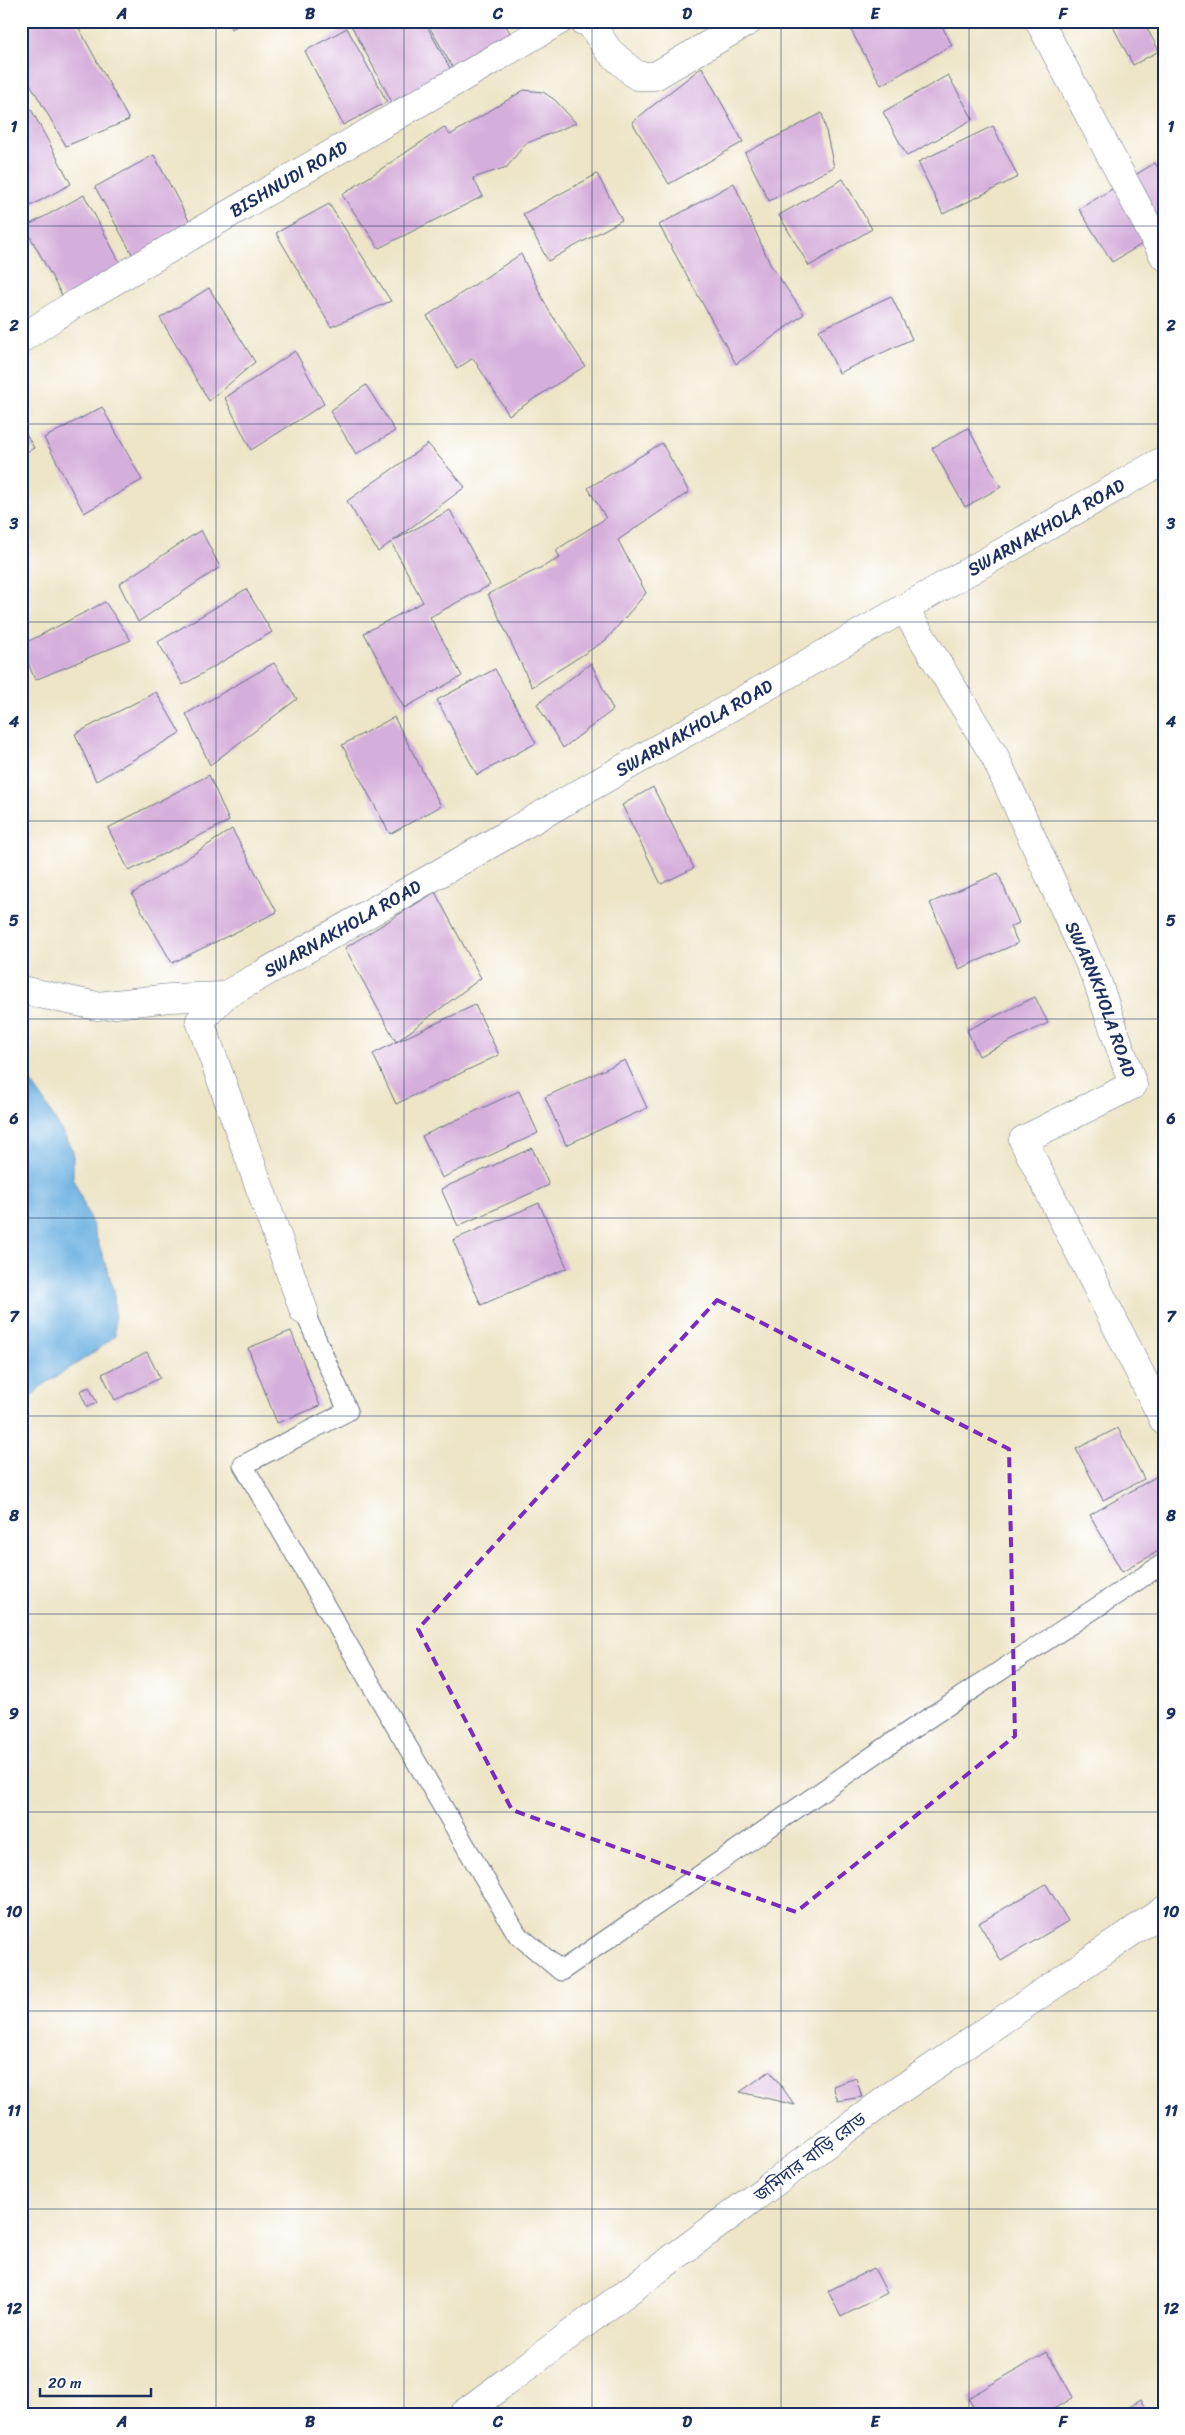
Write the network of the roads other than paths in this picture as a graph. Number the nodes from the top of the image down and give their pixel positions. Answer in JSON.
{"nodes":[{"id":1,"x":559,"y":21,"type":"edge"},
{"id":2,"x":583,"y":21,"type":"edge"},
{"id":3,"x":749,"y":21,"type":"edge"},
{"id":4,"x":1039,"y":21,"type":"edge"},
{"id":5,"x":1164,"y":256,"type":"edge"},
{"id":6,"x":25,"y":327,"type":"edge"},
{"id":7,"x":1164,"y":460,"type":"edge"},
{"id":8,"x":904,"y":608,"type":"junction"},
{"id":9,"x":21,"y":990,"type":"edge"},
{"id":10,"x":224,"y":996,"type":"junction"},
{"id":11,"x":304,"y":1311,"type":"joint"},
{"id":12,"x":1164,"y":1421,"type":"edge"},
{"id":13,"x":1164,"y":1563,"type":"edge"},
{"id":14,"x":1164,"y":1910,"type":"edge"},
{"id":15,"x":463,"y":2414,"type":"edge"}],
"edges":[{"from":1,"to":6,"type":"street","name":"BISHNUDI ROAD"},
{"from":2,"to":3,"type":"street"},
{"from":4,"to":5,"type":"street"},
{"from":7,"to":8,"type":"street","name":"SWARNAKHOLA ROAD"},
{"from":8,"to":10,"type":"street","name":"SWARNAKHOLA ROAD"},
{"from":8,"to":12,"type":"street","name":"SWARNKHOLA ROAD"},
{"from":9,"to":10,"type":"street"},
{"from":10,"to":11,"type":"street"},
{"from":11,"to":13,"type":"lane"},
{"from":14,"to":15,"type":"street","name":"জমিদার বাড়ি রোড"}]}
